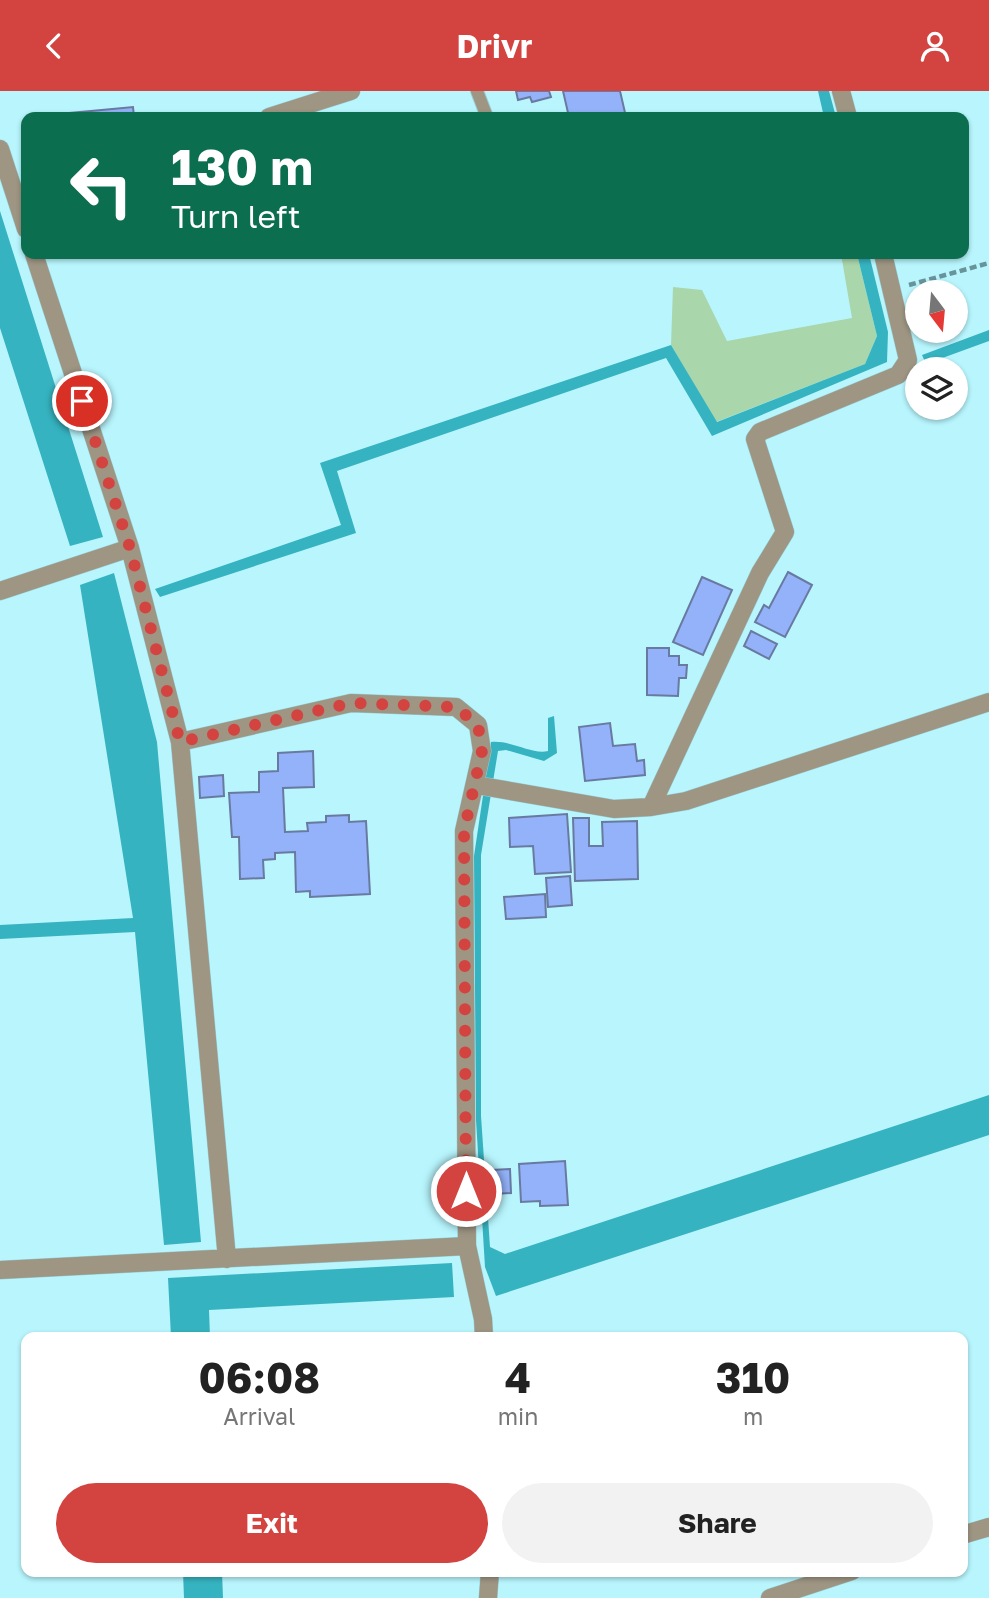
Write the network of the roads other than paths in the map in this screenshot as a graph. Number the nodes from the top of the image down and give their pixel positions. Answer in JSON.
{"nodes":[{"id":1,"x":351,"y":91,"type":"edge"},
{"id":2,"x":477,"y":91,"type":"edge"},
{"id":3,"x":841,"y":91,"type":"edge"},
{"id":4,"x":285,"y":112,"type":"edge"},
{"id":5,"x":485,"y":112,"type":"edge"},
{"id":6,"x":847,"y":112,"type":"edge"},
{"id":7,"x":0,"y":149,"type":"edge"},
{"id":8,"x":13,"y":185,"type":"edge"},
{"id":9,"x":21,"y":212,"type":"edge"},
{"id":10,"x":36,"y":259,"type":"edge"},
{"id":11,"x":884,"y":259,"type":"edge"},
{"id":12,"x":130,"y":548,"type":"junction"},
{"id":13,"x":0,"y":591,"type":"edge"},
{"id":14,"x":989,"y":702,"type":"edge"},
{"id":15,"x":180,"y":742,"type":"junction"},
{"id":16,"x":475,"y":785,"type":"junction"},
{"id":17,"x":651,"y":807,"type":"junction"},
{"id":18,"x":467,"y":1246,"type":"junction"},
{"id":19,"x":227,"y":1259,"type":"junction"},
{"id":20,"x":0,"y":1269,"type":"edge"},
{"id":21,"x":484,"y":1332,"type":"edge"},
{"id":22,"x":989,"y":1527,"type":"edge"},
{"id":23,"x":968,"y":1533,"type":"edge"},
{"id":24,"x":490,"y":1577,"type":"edge"},
{"id":25,"x":834,"y":1577,"type":"edge"},
{"id":26,"x":488,"y":1598,"type":"edge"},
{"id":27,"x":770,"y":1598,"type":"edge"}],
"edges":[{"from":1,"to":4,"type":"street"},
{"from":2,"to":5,"type":"lane"},
{"from":3,"to":6,"type":"street"},
{"from":7,"to":8,"type":"street"},
{"from":8,"to":9,"type":"street"},
{"from":10,"to":12,"type":"street"},
{"from":11,"to":17,"type":"street"},
{"from":12,"to":13,"type":"street"},
{"from":12,"to":15,"type":"street"},
{"from":14,"to":17,"type":"street"},
{"from":15,"to":16,"type":"street"},
{"from":15,"to":19,"type":"street"},
{"from":16,"to":17,"type":"street"},
{"from":16,"to":18,"type":"street"},
{"from":18,"to":19,"type":"street"},
{"from":18,"to":21,"type":"street"},
{"from":19,"to":20,"type":"street"},
{"from":22,"to":23,"type":"street"},
{"from":24,"to":26,"type":"street"},
{"from":25,"to":27,"type":"street"}]}
